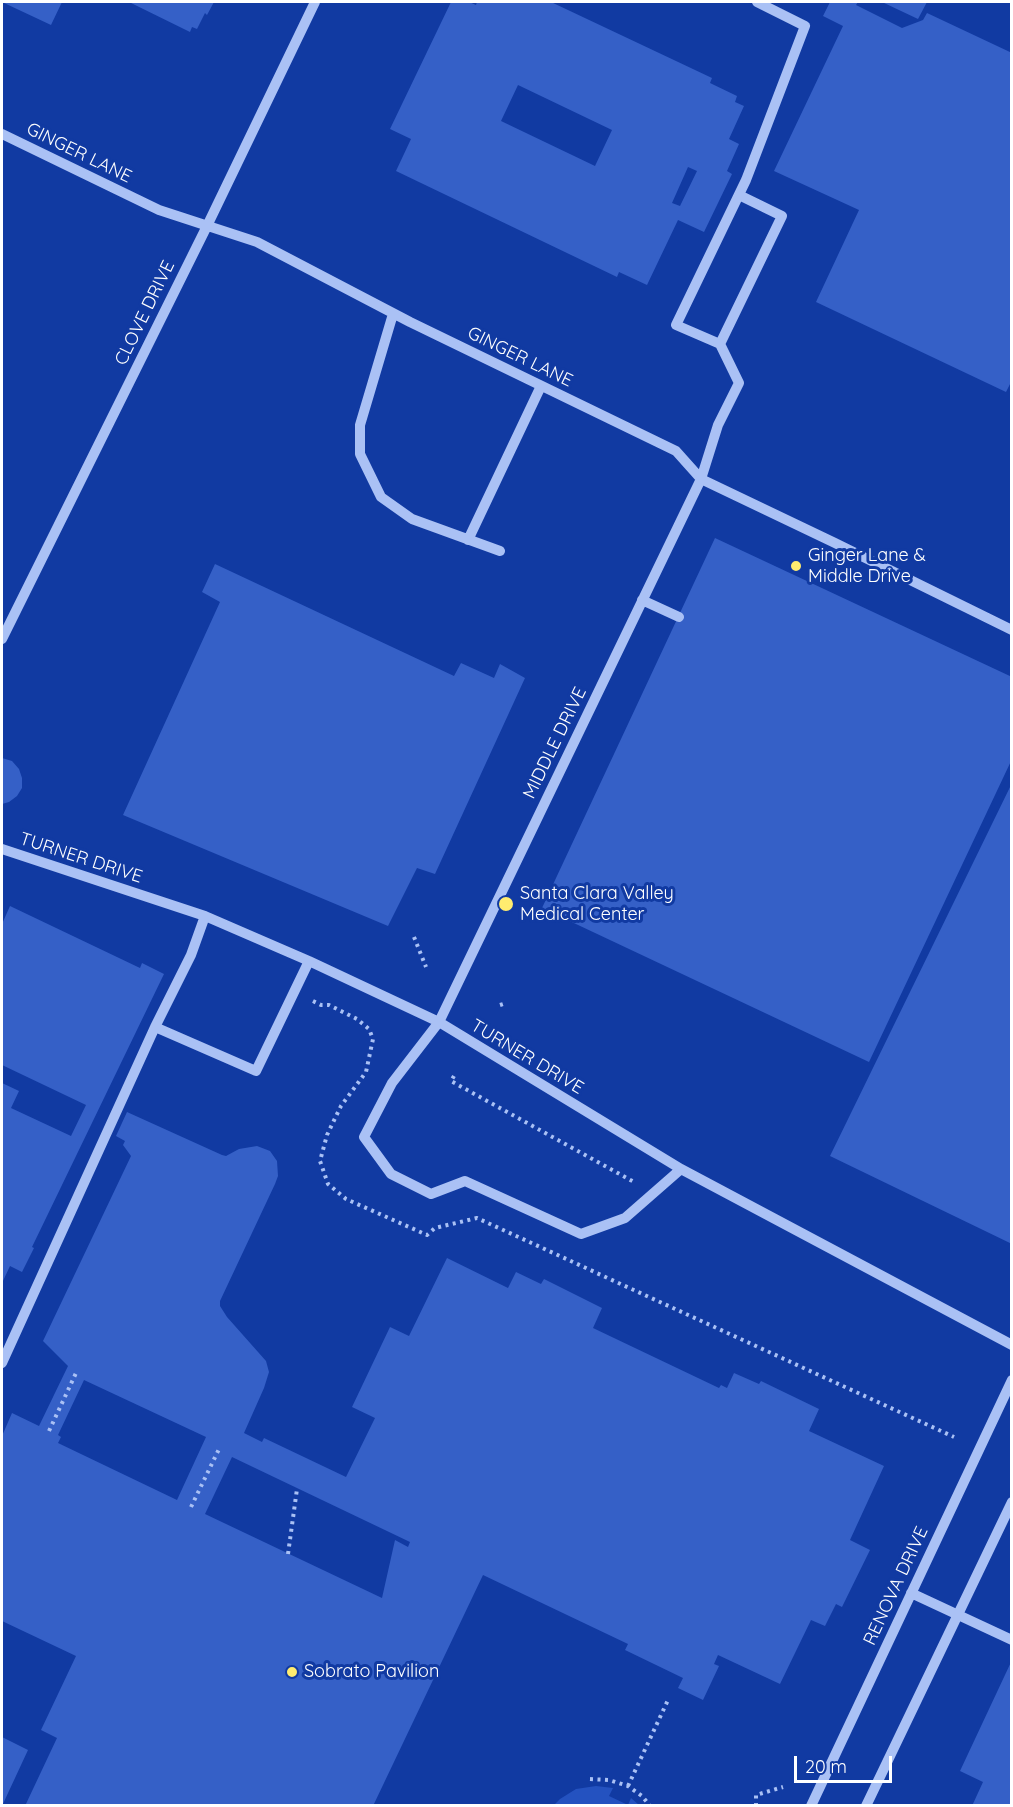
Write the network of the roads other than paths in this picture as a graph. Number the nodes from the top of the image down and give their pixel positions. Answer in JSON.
{"nodes":[{"id":1,"x":315,"y":2,"type":"edge"},
{"id":2,"x":757,"y":2,"type":"edge"},
{"id":3,"x":2,"y":134,"type":"edge"},
{"id":4,"x":739,"y":195,"type":"junction"},
{"id":5,"x":207,"y":226,"type":"junction"},
{"id":6,"x":393,"y":314,"type":"junction"},
{"id":7,"x":720,"y":344,"type":"junction"},
{"id":8,"x":541,"y":386,"type":"junction"},
{"id":9,"x":701,"y":479,"type":"junction"},
{"id":10,"x":468,"y":540,"type":"junction"},
{"id":11,"x":500,"y":551,"type":"dead end"},
{"id":12,"x":642,"y":600,"type":"junction"},
{"id":13,"x":678,"y":617,"type":"dead end"},
{"id":14,"x":1011,"y":630,"type":"edge"},
{"id":15,"x":2,"y":639,"type":"edge"},
{"id":16,"x":2,"y":849,"type":"edge"},
{"id":17,"x":205,"y":916,"type":"junction"},
{"id":18,"x":309,"y":961,"type":"junction"},
{"id":19,"x":439,"y":1022,"type":"junction"},
{"id":20,"x":155,"y":1027,"type":"junction"},
{"id":21,"x":681,"y":1169,"type":"junction"},
{"id":22,"x":1011,"y":1345,"type":"edge"},
{"id":23,"x":2,"y":1363,"type":"edge"},
{"id":24,"x":1011,"y":1380,"type":"edge"},
{"id":25,"x":1011,"y":1502,"type":"edge"},
{"id":26,"x":911,"y":1593,"type":"junction"},
{"id":27,"x":958,"y":1615,"type":"junction"},
{"id":28,"x":1011,"y":1640,"type":"edge"},
{"id":29,"x":811,"y":1806,"type":"edge"},
{"id":30,"x":866,"y":1806,"type":"edge"}],
"edges":[{"from":1,"to":5,"type":"street","name":"CLOVE DRIVE"},
{"from":2,"to":4,"type":"street"},
{"from":3,"to":5,"type":"street","name":"GINGER LANE"},
{"from":4,"to":7,"type":"street"},
{"from":4,"to":7,"type":"street"},
{"from":5,"to":6,"type":"street","name":"GINGER LANE"},
{"from":5,"to":15,"type":"street","name":"CLOVE DRIVE"},
{"from":6,"to":8,"type":"street","name":"GINGER LANE"},
{"from":6,"to":10,"type":"street"},
{"from":7,"to":9,"type":"street","name":"MIDDLE DRIVE"},
{"from":8,"to":9,"type":"street","name":"GINGER LANE"},
{"from":8,"to":10,"type":"street"},
{"from":9,"to":12,"type":"street","name":"MIDDLE DRIVE"},
{"from":9,"to":14,"type":"street","name":"GINGER LANE"},
{"from":10,"to":11,"type":"street"},
{"from":12,"to":13,"type":"street"},
{"from":12,"to":19,"type":"street","name":"MIDDLE DRIVE"},
{"from":16,"to":17,"type":"street","name":"TURNER DRIVE"},
{"from":17,"to":18,"type":"street","name":"TURNER DRIVE"},
{"from":17,"to":20,"type":"street"},
{"from":18,"to":19,"type":"street","name":"TURNER DRIVE"},
{"from":18,"to":20,"type":"street"},
{"from":19,"to":21,"type":"street","name":"TURNER DRIVE"},
{"from":19,"to":21,"type":"street","name":"MIDDLE DRIVE"},
{"from":20,"to":23,"type":"street"},
{"from":21,"to":22,"type":"street","name":"TURNER DRIVE"},
{"from":24,"to":26,"type":"street","name":"RENOVA DRIVE"},
{"from":25,"to":27,"type":"street"},
{"from":26,"to":27,"type":"street"},
{"from":26,"to":29,"type":"street","name":"RENOVA DRIVE"},
{"from":27,"to":28,"type":"street"},
{"from":27,"to":30,"type":"street"}]}
